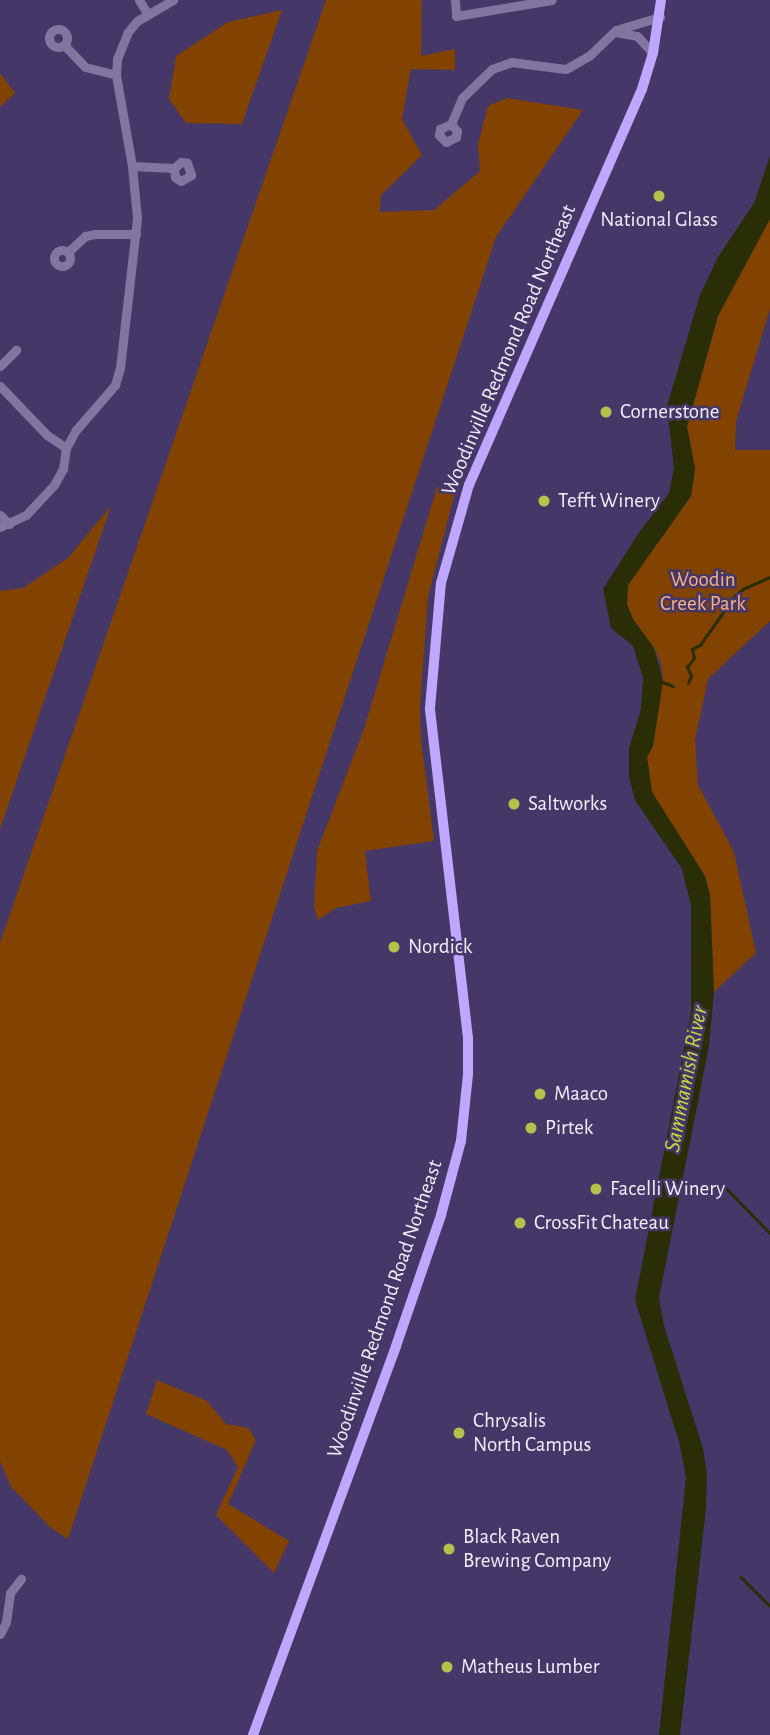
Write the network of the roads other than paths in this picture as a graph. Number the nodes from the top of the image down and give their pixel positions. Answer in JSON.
{"nodes":[{"id":1,"x":139,"y":0,"type":"edge"},
{"id":2,"x":173,"y":0,"type":"edge"},
{"id":3,"x":455,"y":0,"type":"edge"},
{"id":4,"x":552,"y":0,"type":"edge"},
{"id":5,"x":661,"y":0,"type":"edge"},
{"id":6,"x":510,"y":4,"type":"edge"},
{"id":7,"x":147,"y":13,"type":"junction"},
{"id":8,"x":660,"y":16,"type":"junction"},
{"id":9,"x":614,"y":32,"type":"junction"},
{"id":10,"x":64,"y":45,"type":"dead end"},
{"id":11,"x":653,"y":53,"type":"junction"},
{"id":12,"x":116,"y":75,"type":"junction"},
{"id":13,"x":451,"y":124,"type":"dead end"},
{"id":14,"x":132,"y":166,"type":"junction"},
{"id":15,"x":174,"y":168,"type":"dead end"},
{"id":16,"x":136,"y":234,"type":"junction"},
{"id":17,"x":68,"y":252,"type":"dead end"},
{"id":18,"x":16,"y":349,"type":"dead end"},
{"id":19,"x":0,"y":366,"type":"edge"},
{"id":20,"x":0,"y":386,"type":"edge"},
{"id":21,"x":66,"y":448,"type":"junction"},
{"id":22,"x":0,"y":515,"type":"edge"},
{"id":23,"x":4,"y":526,"type":"edge"},
{"id":24,"x":20,"y":1579,"type":"dead end"},
{"id":25,"x":0,"y":1634,"type":"edge"},
{"id":26,"x":253,"y":1735,"type":"edge"}],
"edges":[{"from":1,"to":7,"type":"street"},
{"from":2,"to":7,"type":"street"},
{"from":3,"to":6,"type":"street"},
{"from":4,"to":6,"type":"street"},
{"from":5,"to":8,"type":"main road","name":"Woodinville Redmond Road Northeast"},
{"from":7,"to":12,"type":"street"},
{"from":8,"to":9,"type":"street"},
{"from":8,"to":11,"type":"main road","name":"Woodinville Redmond Road Northeast"},
{"from":9,"to":11,"type":"street"},
{"from":9,"to":13,"type":"street"},
{"from":10,"to":12,"type":"street"},
{"from":11,"to":26,"type":"main road","name":"Woodinville Redmond Road Northeast"},
{"from":12,"to":14,"type":"street"},
{"from":14,"to":15,"type":"street"},
{"from":14,"to":16,"type":"street"},
{"from":16,"to":17,"type":"street"},
{"from":16,"to":21,"type":"street"},
{"from":18,"to":19,"type":"street"},
{"from":20,"to":21,"type":"street"},
{"from":21,"to":23,"type":"street"},
{"from":22,"to":23,"type":"street"},
{"from":24,"to":25,"type":"street"}]}
